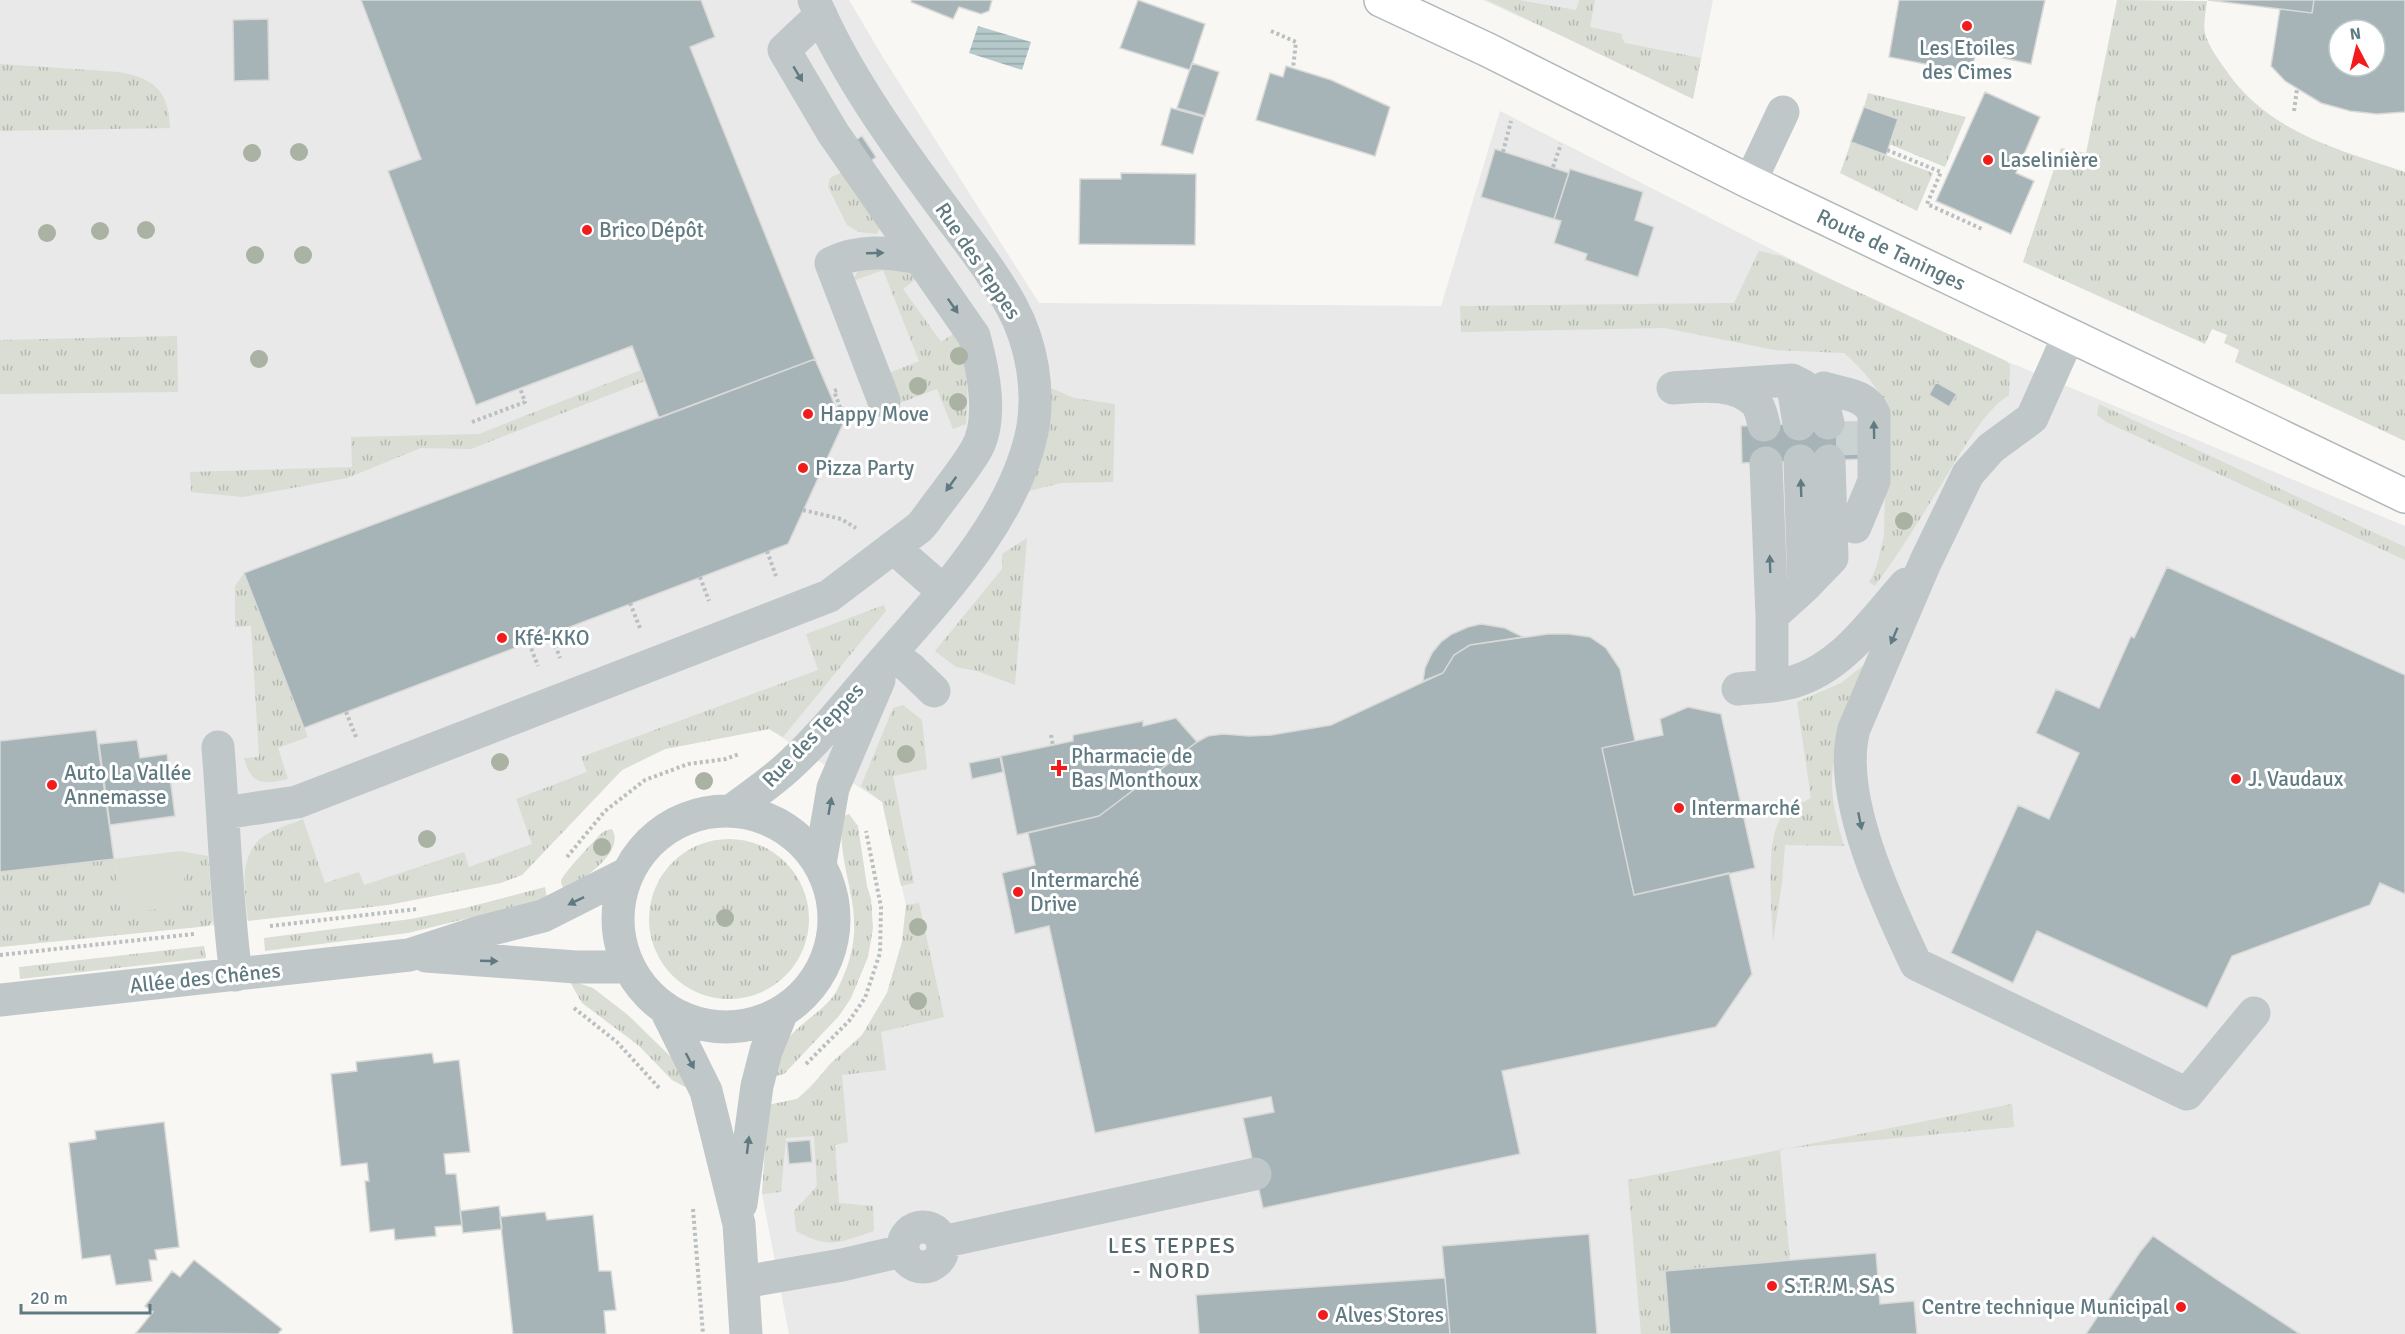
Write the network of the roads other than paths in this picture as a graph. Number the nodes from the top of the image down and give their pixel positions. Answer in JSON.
{"nodes":[{"id":1,"x":1380,"y":0,"type":"edge"},
{"id":2,"x":818,"y":8,"type":"edge"},
{"id":3,"x":1783,"y":112,"type":"dead end"},
{"id":4,"x":1750,"y":182,"type":"junction"},
{"id":5,"x":920,"y":258,"type":"junction"},
{"id":6,"x":2069,"y":334,"type":"junction"},
{"id":7,"x":1792,"y":380,"type":"junction"},
{"id":8,"x":1706,"y":386,"type":"junction"},
{"id":9,"x":1673,"y":388,"type":"dead end"},
{"id":10,"x":1824,"y":388,"type":"junction"},
{"id":11,"x":884,"y":402,"type":"dead end"},
{"id":12,"x":1764,"y":425,"type":"dead end"},
{"id":13,"x":1827,"y":460,"type":"junction"},
{"id":14,"x":1766,"y":463,"type":"dead end"},
{"id":15,"x":2405,"y":496,"type":"edge"},
{"id":16,"x":1856,"y":527,"type":"junction"},
{"id":17,"x":893,"y":547,"type":"junction"},
{"id":18,"x":1832,"y":558,"type":"junction"},
{"id":19,"x":1925,"y":563,"type":"junction"},
{"id":20,"x":1804,"y":588,"type":"junction"},
{"id":21,"x":943,"y":591,"type":"junction"},
{"id":22,"x":1772,"y":616,"type":"junction"},
{"id":23,"x":890,"y":654,"type":"junction"},
{"id":24,"x":1772,"y":685,"type":"junction"},
{"id":25,"x":1738,"y":689,"type":"dead end"},
{"id":26,"x":934,"y":691,"type":"dead end"},
{"id":27,"x":218,"y":747,"type":"dead end"},
{"id":28,"x":731,"y":811,"type":"junction"},
{"id":29,"x":224,"y":813,"type":"junction"},
{"id":30,"x":820,"y":864,"type":"junction"},
{"id":31,"x":627,"y":873,"type":"junction"},
{"id":32,"x":409,"y":955,"type":"junction"},
{"id":33,"x":628,"y":967,"type":"junction"},
{"id":34,"x":236,"y":975,"type":"junction"},
{"id":35,"x":0,"y":1000,"type":"edge"},
{"id":36,"x":665,"y":1008,"type":"junction"},
{"id":37,"x":782,"y":1012,"type":"junction"},
{"id":38,"x":2254,"y":1013,"type":"dead end"},
{"id":39,"x":1255,"y":1174,"type":"dead end"},
{"id":40,"x":739,"y":1224,"type":"junction"},
{"id":41,"x":743,"y":1282,"type":"junction"},
{"id":42,"x":746,"y":1334,"type":"edge"}],
"edges":[{"from":1,"to":4,"type":"main road","name":"Route de Taninges"},
{"from":2,"to":5,"type":"street","one_way":true},
{"from":2,"to":21,"type":"street","name":"Rue des Teppes"},
{"from":3,"to":4,"type":"street"},
{"from":4,"to":6,"type":"main road","name":"Route de Taninges"},
{"from":11,"to":5,"type":"street","one_way":true},
{"from":5,"to":17,"type":"street","one_way":true},
{"from":6,"to":15,"type":"main road","name":"Route de Taninges"},
{"from":6,"to":19,"type":"street"},
{"from":7,"to":8,"type":"street"},
{"from":7,"to":10,"type":"street"},
{"from":7,"to":10,"type":"street"},
{"from":8,"to":9,"type":"street"},
{"from":8,"to":12,"type":"street"},
{"from":16,"to":10,"type":"street","one_way":true},
{"from":13,"to":16,"type":"street"},
{"from":13,"to":18,"type":"street"},
{"from":20,"to":13,"type":"street","one_way":true},
{"from":22,"to":14,"type":"street","one_way":true},
{"from":16,"to":18,"type":"street"},
{"from":17,"to":21,"type":"street"},
{"from":17,"to":29,"type":"street"},
{"from":18,"to":20,"type":"street"},
{"from":19,"to":24,"type":"street"},
{"from":19,"to":38,"type":"street","one_way":true},
{"from":20,"to":22,"type":"street"},
{"from":21,"to":23,"type":"street","name":"Rue des Teppes"},
{"from":22,"to":24,"type":"street"},
{"from":23,"to":26,"type":"street"},
{"from":23,"to":28,"type":"street","name":"Rue des Teppes"},
{"from":30,"to":23,"type":"street","name":"Rue des Teppes","one_way":true},
{"from":24,"to":25,"type":"street"},
{"from":27,"to":29,"type":"street"},
{"from":28,"to":30,"type":"street"},
{"from":28,"to":31,"type":"street"},
{"from":29,"to":34,"type":"street"},
{"from":30,"to":37,"type":"street"},
{"from":31,"to":32,"type":"street","name":"Allée des Chênes","one_way":true},
{"from":31,"to":33,"type":"street"},
{"from":32,"to":33,"type":"street","name":"Allée des Chênes","one_way":true},
{"from":32,"to":34,"type":"street","name":"Allée des Chênes"},
{"from":33,"to":36,"type":"street"},
{"from":34,"to":35,"type":"street","name":"Allée des Chênes"},
{"from":36,"to":37,"type":"street"},
{"from":36,"to":40,"type":"street","one_way":true},
{"from":40,"to":37,"type":"street","one_way":true},
{"from":39,"to":41,"type":"street"},
{"from":40,"to":41,"type":"street"},
{"from":41,"to":42,"type":"street"}]}
